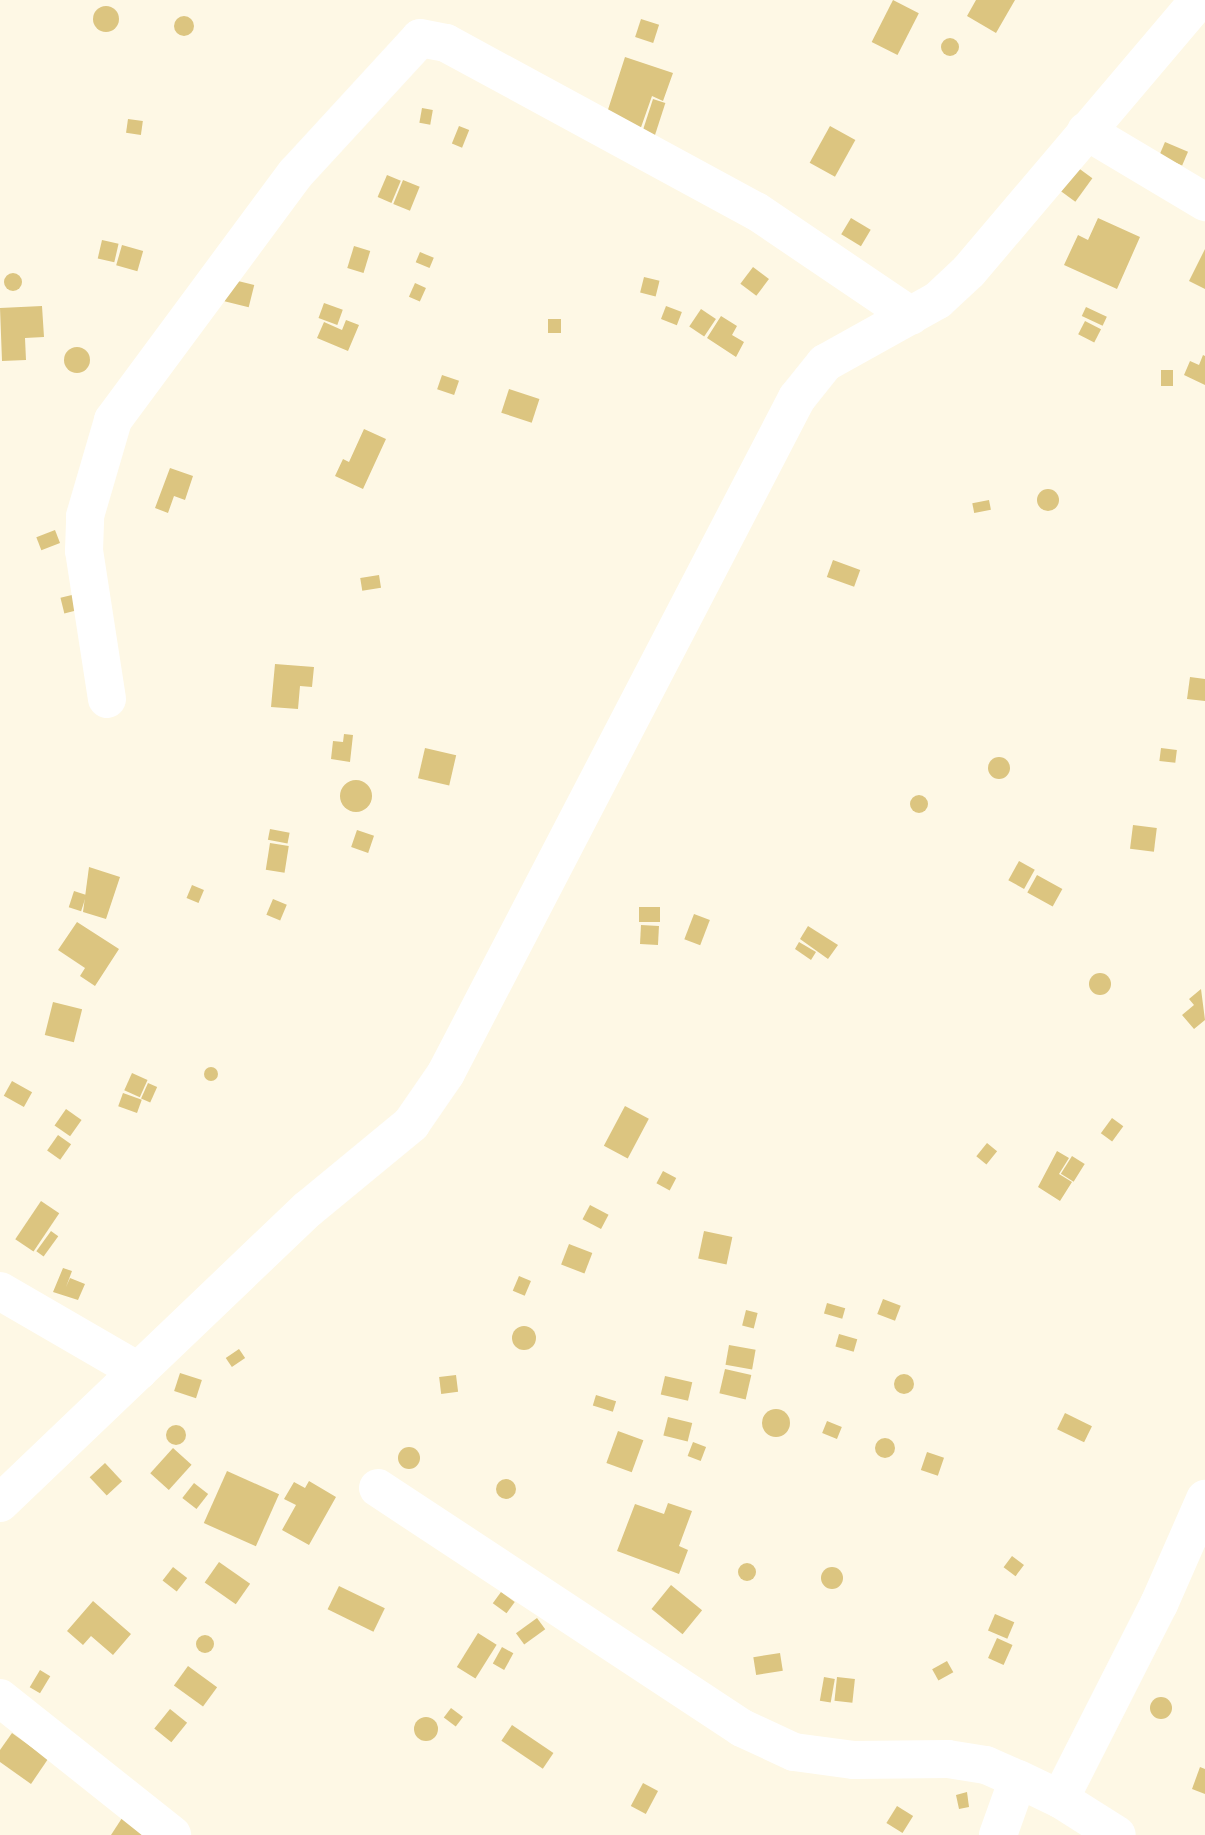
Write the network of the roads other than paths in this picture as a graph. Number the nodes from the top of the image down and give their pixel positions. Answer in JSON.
{"nodes":[{"id":1,"x":1199,"y":0,"type":"edge"},
{"id":2,"x":1086,"y":131,"type":"junction"},
{"id":3,"x":1205,"y":202,"type":"edge"},
{"id":4,"x":911,"y":316,"type":"junction"},
{"id":5,"x":107,"y":699,"type":"dead end"},
{"id":6,"x":0,"y":1291,"type":"edge"},
{"id":7,"x":138,"y":1371,"type":"junction"},
{"id":8,"x":378,"y":1488,"type":"dead end"},
{"id":9,"x":1205,"y":1499,"type":"edge"},
{"id":10,"x":0,"y":1503,"type":"edge"},
{"id":11,"x":0,"y":1698,"type":"edge"},
{"id":12,"x":1018,"y":1779,"type":"junction"},
{"id":13,"x":1060,"y":1799,"type":"junction"},
{"id":14,"x":172,"y":1835,"type":"edge"},
{"id":15,"x":998,"y":1835,"type":"edge"},
{"id":16,"x":1117,"y":1835,"type":"edge"}],
"edges":[{"from":1,"to":2,"type":"street"},
{"from":2,"to":3,"type":"street"},
{"from":2,"to":4,"type":"street"},
{"from":4,"to":5,"type":"street"},
{"from":4,"to":7,"type":"street"},
{"from":6,"to":7,"type":"street"},
{"from":7,"to":10,"type":"street"},
{"from":8,"to":12,"type":"street"},
{"from":9,"to":13,"type":"street"},
{"from":11,"to":14,"type":"street"},
{"from":12,"to":13,"type":"street"},
{"from":12,"to":15,"type":"street"},
{"from":13,"to":16,"type":"street"}]}
